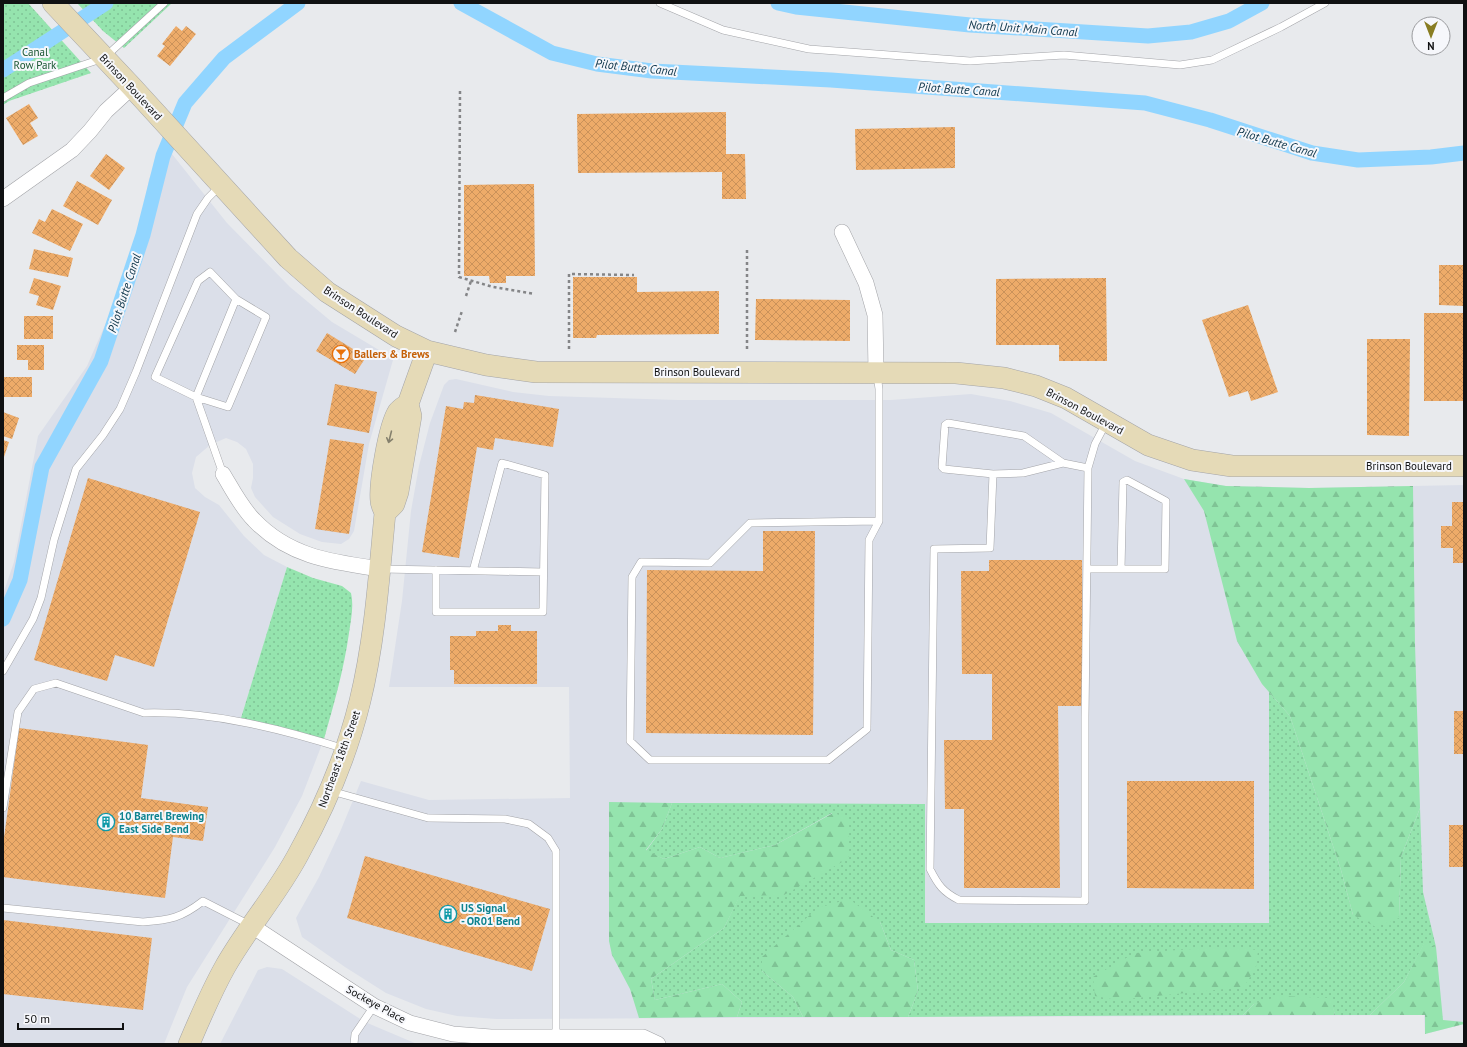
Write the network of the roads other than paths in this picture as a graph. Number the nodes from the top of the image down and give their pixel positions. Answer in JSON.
{"nodes":[{"id":1,"x":53,"y":3,"type":"edge"},
{"id":2,"x":164,"y":3,"type":"edge"},
{"id":3,"x":660,"y":3,"type":"edge"},
{"id":4,"x":1325,"y":3,"type":"edge"},
{"id":5,"x":100,"y":53,"type":"junction"},
{"id":6,"x":132,"y":87,"type":"junction"},
{"id":7,"x":3,"y":98,"type":"edge"},
{"id":8,"x":222,"y":185,"type":"junction"},
{"id":9,"x":3,"y":199,"type":"edge"},
{"id":10,"x":842,"y":232,"type":"dead end"},
{"id":11,"x":236,"y":299,"type":"junction"},
{"id":12,"x":428,"y":351,"type":"junction"},
{"id":13,"x":876,"y":372,"type":"junction"},
{"id":14,"x":196,"y":397,"type":"junction"},
{"id":15,"x":1107,"y":422,"type":"junction"},
{"id":16,"x":1063,"y":463,"type":"junction"},
{"id":17,"x":1464,"y":466,"type":"edge"},
{"id":18,"x":1088,"y":468,"type":"junction"},
{"id":19,"x":223,"y":474,"type":"joint"},
{"id":20,"x":993,"y":474,"type":"junction"},
{"id":21,"x":879,"y":521,"type":"junction"},
{"id":22,"x":380,"y":569,"type":"junction"},
{"id":23,"x":1087,"y":569,"type":"junction"},
{"id":24,"x":1121,"y":569,"type":"junction"},
{"id":25,"x":436,"y":570,"type":"junction"},
{"id":26,"x":473,"y":571,"type":"junction"},
{"id":27,"x":542,"y":572,"type":"junction"},
{"id":28,"x":3,"y":671,"type":"edge"},
{"id":29,"x":345,"y":749,"type":"junction"},
{"id":30,"x":330,"y":790,"type":"junction"},
{"id":31,"x":3,"y":808,"type":"edge"},
{"id":32,"x":3,"y":908,"type":"edge"},
{"id":33,"x":252,"y":926,"type":"junction"},
{"id":34,"x":374,"y":1006,"type":"junction"},
{"id":35,"x":560,"y":1036,"type":"junction"},
{"id":36,"x":189,"y":1044,"type":"edge"},
{"id":37,"x":354,"y":1044,"type":"edge"},
{"id":38,"x":589,"y":1044,"type":"edge"},
{"id":39,"x":658,"y":1044,"type":"edge"}],
"edges":[{"from":1,"to":5,"type":"street","name":"Brinson Boulevard"},
{"from":2,"to":5,"type":"lane"},
{"from":3,"to":4,"type":"lane"},
{"from":5,"to":6,"type":"street","name":"Brinson Boulevard"},
{"from":5,"to":7,"type":"lane"},
{"from":6,"to":8,"type":"street","name":"Brinson Boulevard"},
{"from":6,"to":9,"type":"street"},
{"from":8,"to":12,"type":"street","name":"Brinson Boulevard"},
{"from":8,"to":28,"type":"lane"},
{"from":10,"to":13,"type":"street"},
{"from":11,"to":14,"type":"lane"},
{"from":11,"to":14,"type":"lane"},
{"from":11,"to":14,"type":"lane"},
{"from":12,"to":13,"type":"street","name":"Brinson Boulevard"},
{"from":12,"to":22,"type":"street","name":"Northeast 18th Street"},
{"from":13,"to":15,"type":"street","name":"Brinson Boulevard"},
{"from":13,"to":21,"type":"lane"},
{"from":14,"to":19,"type":"lane"},
{"from":15,"to":17,"type":"street","name":"Brinson Boulevard"},
{"from":15,"to":18,"type":"lane"},
{"from":16,"to":18,"type":"lane"},
{"from":16,"to":20,"type":"lane"},
{"from":16,"to":20,"type":"lane"},
{"from":18,"to":23,"type":"lane"},
{"from":19,"to":22,"type":"street"},
{"from":20,"to":23,"type":"lane"},
{"from":21,"to":21,"type":"lane"},
{"from":22,"to":25,"type":"lane"},
{"from":22,"to":29,"type":"street","name":"Northeast 18th Street"},
{"from":23,"to":24,"type":"lane"},
{"from":24,"to":24,"type":"lane"},
{"from":25,"to":26,"type":"lane"},
{"from":25,"to":27,"type":"lane"},
{"from":26,"to":27,"type":"lane"},
{"from":26,"to":27,"type":"lane"},
{"from":29,"to":30,"type":"street","name":"Northeast 18th Street"},
{"from":29,"to":31,"type":"lane"},
{"from":30,"to":33,"type":"street","name":"Northeast 18th Street"},
{"from":30,"to":35,"type":"lane"},
{"from":32,"to":33,"type":"lane"},
{"from":33,"to":34,"type":"street","name":"Sockeye Place"},
{"from":33,"to":36,"type":"street","name":"Northeast 18th Street"},
{"from":34,"to":35,"type":"street","name":"Sockeye Place"},
{"from":34,"to":37,"type":"lane"},
{"from":35,"to":38,"type":"lane"},
{"from":35,"to":39,"type":"street","name":"Sockeye Place"}]}
